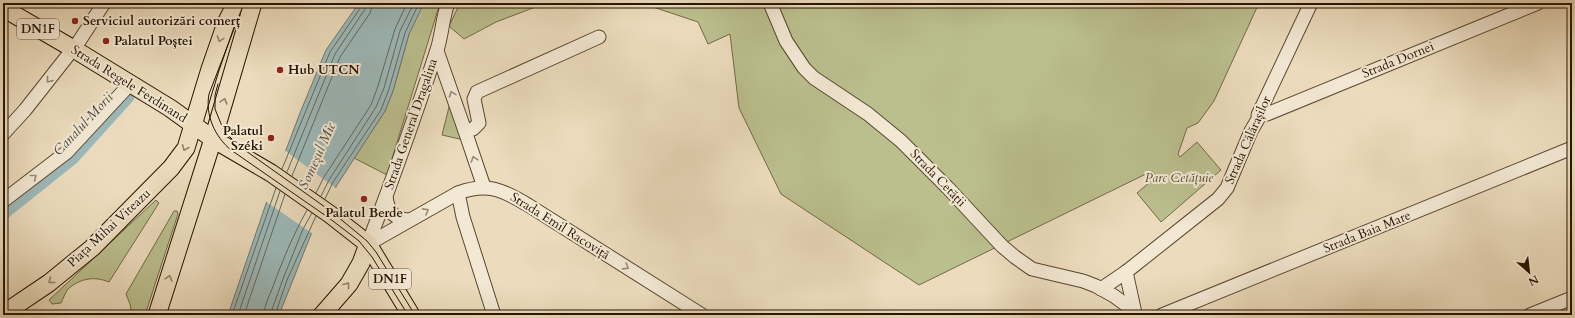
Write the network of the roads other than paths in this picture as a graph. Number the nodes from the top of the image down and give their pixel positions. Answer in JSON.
{"nodes":[{"id":1,"x":104,"y":3,"type":"edge"},
{"id":2,"x":236,"y":3,"type":"edge"},
{"id":3,"x":252,"y":3,"type":"edge"},
{"id":4,"x":448,"y":3,"type":"edge"},
{"id":5,"x":770,"y":3,"type":"edge"},
{"id":6,"x":1311,"y":3,"type":"edge"},
{"id":7,"x":1538,"y":3,"type":"edge"},
{"id":8,"x":3,"y":8,"type":"edge"},
{"id":9,"x":599,"y":37,"type":"dead end"},
{"id":10,"x":73,"y":49,"type":"junction"},
{"id":11,"x":437,"y":51,"type":"junction"},
{"id":12,"x":131,"y":83,"type":"junction"},
{"id":13,"x":1258,"y":115,"type":"junction"},
{"id":14,"x":193,"y":124,"type":"junction"},
{"id":15,"x":465,"y":131,"type":"junction"},
{"id":16,"x":3,"y":134,"type":"edge"},
{"id":17,"x":213,"y":139,"type":"junction"},
{"id":18,"x":1572,"y":148,"type":"edge"},
{"id":19,"x":484,"y":187,"type":"junction"},
{"id":20,"x":458,"y":193,"type":"junction"},
{"id":21,"x":386,"y":197,"type":"junction"},
{"id":22,"x":3,"y":201,"type":"edge"},
{"id":23,"x":410,"y":220,"type":"junction"},
{"id":24,"x":368,"y":244,"type":"junction"},
{"id":25,"x":1126,"y":272,"type":"junction"},
{"id":26,"x":1101,"y":289,"type":"junction"},
{"id":27,"x":1572,"y":298,"type":"edge"},
{"id":28,"x":1135,"y":312,"type":"edge"},
{"id":29,"x":3,"y":314,"type":"edge"},
{"id":30,"x":157,"y":315,"type":"edge"},
{"id":31,"x":322,"y":315,"type":"edge"},
{"id":32,"x":411,"y":315,"type":"edge"},
{"id":33,"x":494,"y":315,"type":"edge"},
{"id":34,"x":702,"y":315,"type":"edge"},
{"id":35,"x":1162,"y":315,"type":"edge"},
{"id":36,"x":1530,"y":315,"type":"edge"}],
"edges":[{"from":1,"to":10,"type":"street"},
{"from":2,"to":14,"type":"main road","name":"Piața Mihai Viteazu","one_way":true},
{"from":17,"to":3,"type":"main road","one_way":true},
{"from":4,"to":11,"type":"street","name":"Strada General Dragalina"},
{"from":5,"to":26,"type":"street","name":"Strada Cetății"},
{"from":6,"to":13,"type":"street","name":"Strada Călărașilor"},
{"from":7,"to":13,"type":"street","name":"Strada Dornei"},
{"from":8,"to":10,"type":"main road","name":"Strada Regele Ferdinand","number":"DN1F"},
{"from":9,"to":15,"type":"street"},
{"from":10,"to":12,"type":"main road","name":"Strada Regele Ferdinand","number":"DN1F"},
{"from":10,"to":16,"type":"street","one_way":true},
{"from":15,"to":11,"type":"street","one_way":true},
{"from":11,"to":21,"type":"street","name":"Strada General Dragalina"},
{"from":12,"to":14,"type":"main road","name":"Strada Regele Ferdinand","number":"DN1F"},
{"from":22,"to":12,"type":"street","one_way":true},
{"from":13,"to":25,"type":"street","name":"Strada Călărașilor"},
{"from":14,"to":17,"type":"main road","name":"Strada Regele Ferdinand","number":"DN1F"},
{"from":14,"to":29,"type":"main road","name":"Piața Mihai Viteazu","one_way":true},
{"from":19,"to":15,"type":"street","one_way":true},
{"from":17,"to":24,"type":"main road","number":"DN1F"},
{"from":30,"to":17,"type":"main road","one_way":true},
{"from":18,"to":35,"type":"street","name":"Strada Baia Mare"},
{"from":19,"to":20,"type":"street","name":"Strada Emil Racoviță"},
{"from":19,"to":34,"type":"street","name":"Strada Emil Racoviță","one_way":true},
{"from":23,"to":20,"type":"street","name":"Strada Emil Racoviță","one_way":true},
{"from":20,"to":33,"type":"street"},
{"from":21,"to":23,"type":"street"},
{"from":21,"to":24,"type":"street","name":"Strada General Dragalina"},
{"from":23,"to":24,"type":"street","name":"Strada Emil Racoviță"},
{"from":31,"to":24,"type":"main road","one_way":true},
{"from":24,"to":32,"type":"main road","number":"DN1F"},
{"from":25,"to":26,"type":"street","name":"Strada Călărașilor"},
{"from":25,"to":28,"type":"street"},
{"from":26,"to":28,"type":"street","name":"Strada Cetății"},
{"from":27,"to":36,"type":"street"}]}
